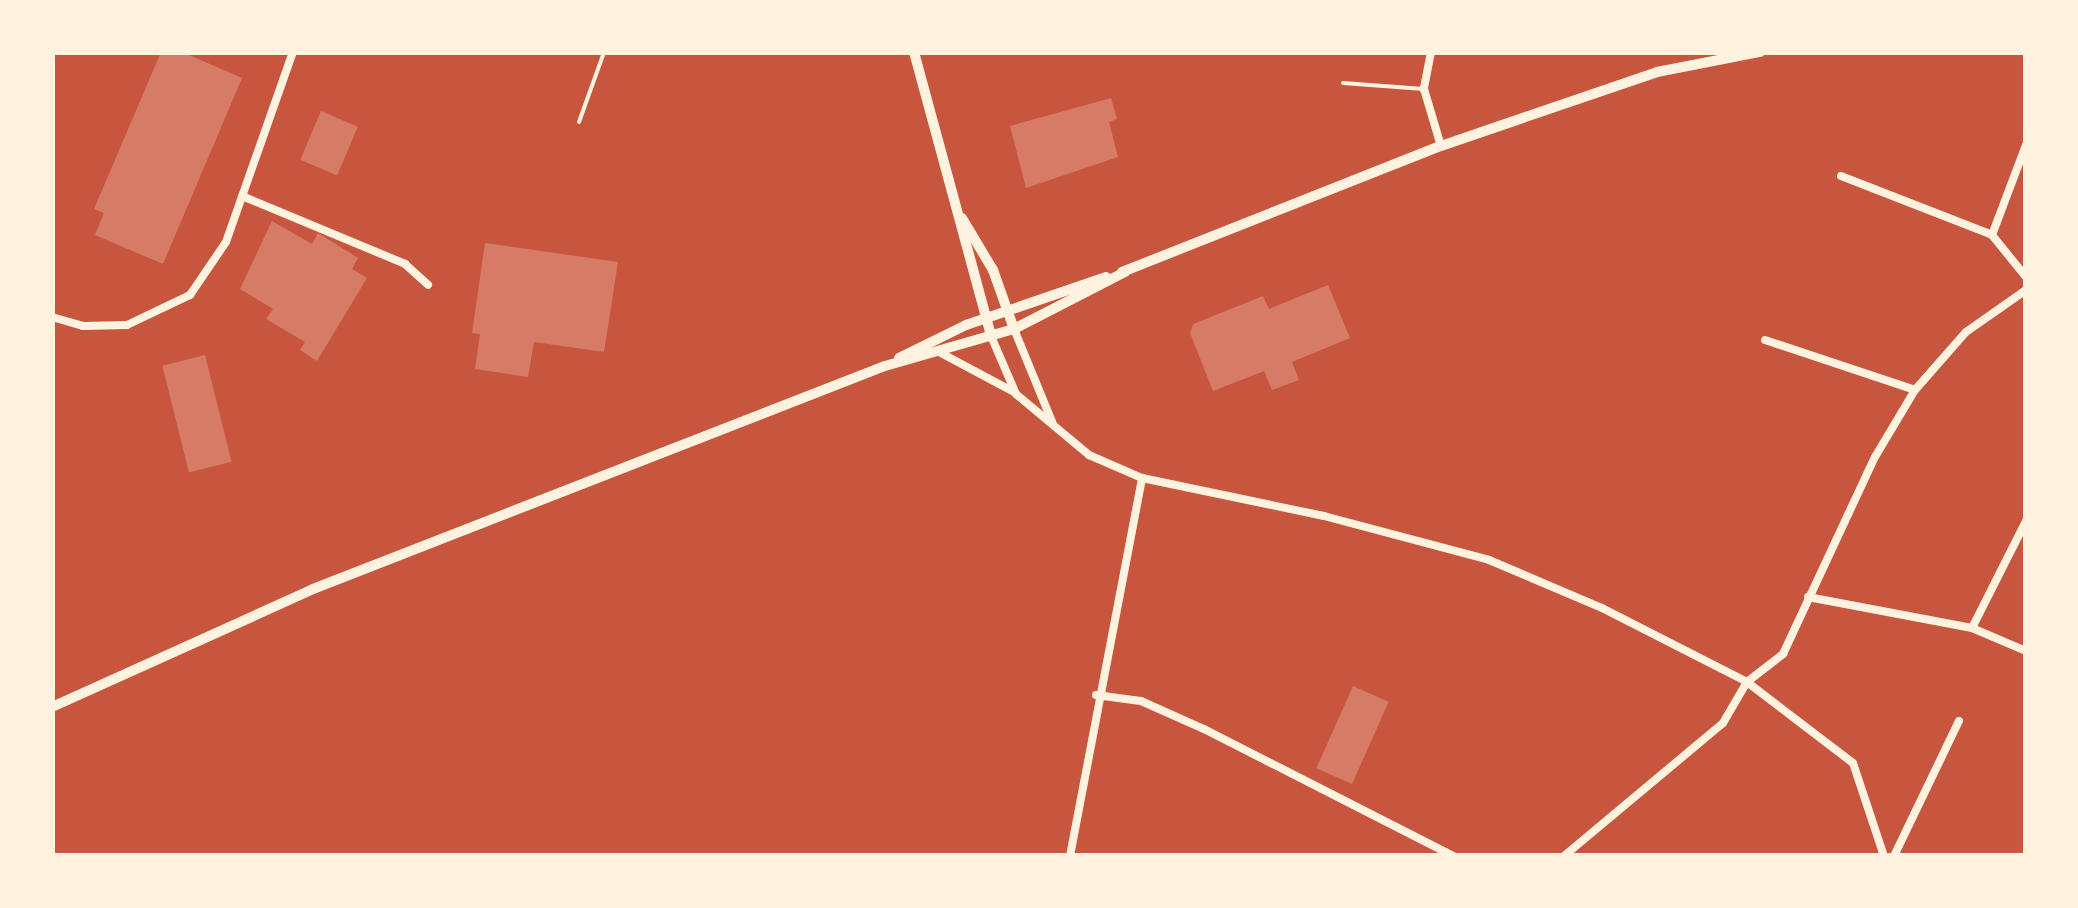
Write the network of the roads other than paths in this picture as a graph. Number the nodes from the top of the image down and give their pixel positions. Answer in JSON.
{"nodes":[{"id":1,"x":293,"y":52,"type":"edge"},
{"id":2,"x":604,"y":52,"type":"edge"},
{"id":3,"x":914,"y":52,"type":"edge"},
{"id":4,"x":1431,"y":52,"type":"edge"},
{"id":5,"x":1760,"y":52,"type":"edge"},
{"id":6,"x":1343,"y":83,"type":"dead end"},
{"id":7,"x":1424,"y":90,"type":"junction"},
{"id":8,"x":580,"y":122,"type":"dead end"},
{"id":9,"x":2026,"y":145,"type":"edge"},
{"id":10,"x":1441,"y":146,"type":"junction"},
{"id":11,"x":1841,"y":176,"type":"dead end"},
{"id":12,"x":242,"y":196,"type":"junction"},
{"id":13,"x":956,"y":208,"type":"junction"},
{"id":14,"x":1992,"y":236,"type":"junction"},
{"id":15,"x":1125,"y":272,"type":"junction"},
{"id":16,"x":2026,"y":278,"type":"edge"},
{"id":17,"x":428,"y":285,"type":"dead end"},
{"id":18,"x":2026,"y":290,"type":"edge"},
{"id":19,"x":1006,"y":309,"type":"junction"},
{"id":20,"x":52,"y":317,"type":"edge"},
{"id":21,"x":984,"y":318,"type":"junction"},
{"id":22,"x":1014,"y":328,"type":"junction"},
{"id":23,"x":991,"y":336,"type":"junction"},
{"id":24,"x":1765,"y":340,"type":"dead end"},
{"id":25,"x":939,"y":352,"type":"junction"},
{"id":26,"x":885,"y":366,"type":"junction"},
{"id":27,"x":1915,"y":390,"type":"junction"},
{"id":28,"x":1016,"y":394,"type":"junction"},
{"id":29,"x":1054,"y":428,"type":"junction"},
{"id":30,"x":1142,"y":478,"type":"junction"},
{"id":31,"x":2026,"y":521,"type":"edge"},
{"id":32,"x":1808,"y":597,"type":"junction"},
{"id":33,"x":1972,"y":628,"type":"junction"},
{"id":34,"x":2026,"y":652,"type":"edge"},
{"id":35,"x":1747,"y":682,"type":"junction"},
{"id":36,"x":1096,"y":695,"type":"junction"},
{"id":37,"x":52,"y":707,"type":"edge"},
{"id":38,"x":1959,"y":721,"type":"dead end"},
{"id":39,"x":1070,"y":856,"type":"edge"},
{"id":40,"x":1453,"y":856,"type":"edge"},
{"id":41,"x":1564,"y":856,"type":"edge"},
{"id":42,"x":1884,"y":856,"type":"edge"},
{"id":43,"x":1894,"y":856,"type":"edge"}],
"edges":[{"from":1,"to":12,"type":"street"},
{"from":2,"to":8,"type":"lane"},
{"from":3,"to":13,"type":"main road"},
{"from":4,"to":7,"type":"street"},
{"from":5,"to":10,"type":"main road"},
{"from":6,"to":7,"type":"lane"},
{"from":7,"to":10,"type":"street"},
{"from":9,"to":14,"type":"street"},
{"from":10,"to":15,"type":"main road"},
{"from":11,"to":14,"type":"street"},
{"from":12,"to":17,"type":"street"},
{"from":12,"to":20,"type":"street"},
{"from":13,"to":19,"type":"main road"},
{"from":13,"to":21,"type":"main road"},
{"from":14,"to":16,"type":"street"},
{"from":15,"to":19,"type":"main road"},
{"from":15,"to":22,"type":"main road"},
{"from":18,"to":27,"type":"street"},
{"from":19,"to":21,"type":"main road"},
{"from":19,"to":22,"type":"main road"},
{"from":21,"to":23,"type":"main road"},
{"from":21,"to":26,"type":"main road"},
{"from":22,"to":23,"type":"main road"},
{"from":22,"to":29,"type":"street"},
{"from":23,"to":25,"type":"main road"},
{"from":23,"to":28,"type":"street"},
{"from":24,"to":27,"type":"street"},
{"from":25,"to":26,"type":"main road"},
{"from":25,"to":28,"type":"street"},
{"from":26,"to":37,"type":"main road"},
{"from":27,"to":32,"type":"street"},
{"from":28,"to":29,"type":"street"},
{"from":29,"to":30,"type":"street"},
{"from":30,"to":35,"type":"street"},
{"from":30,"to":36,"type":"street"},
{"from":31,"to":33,"type":"street"},
{"from":32,"to":33,"type":"street"},
{"from":32,"to":35,"type":"street"},
{"from":33,"to":34,"type":"street"},
{"from":35,"to":41,"type":"street"},
{"from":35,"to":42,"type":"street"},
{"from":36,"to":39,"type":"street"},
{"from":36,"to":40,"type":"street"},
{"from":38,"to":43,"type":"street"}]}
